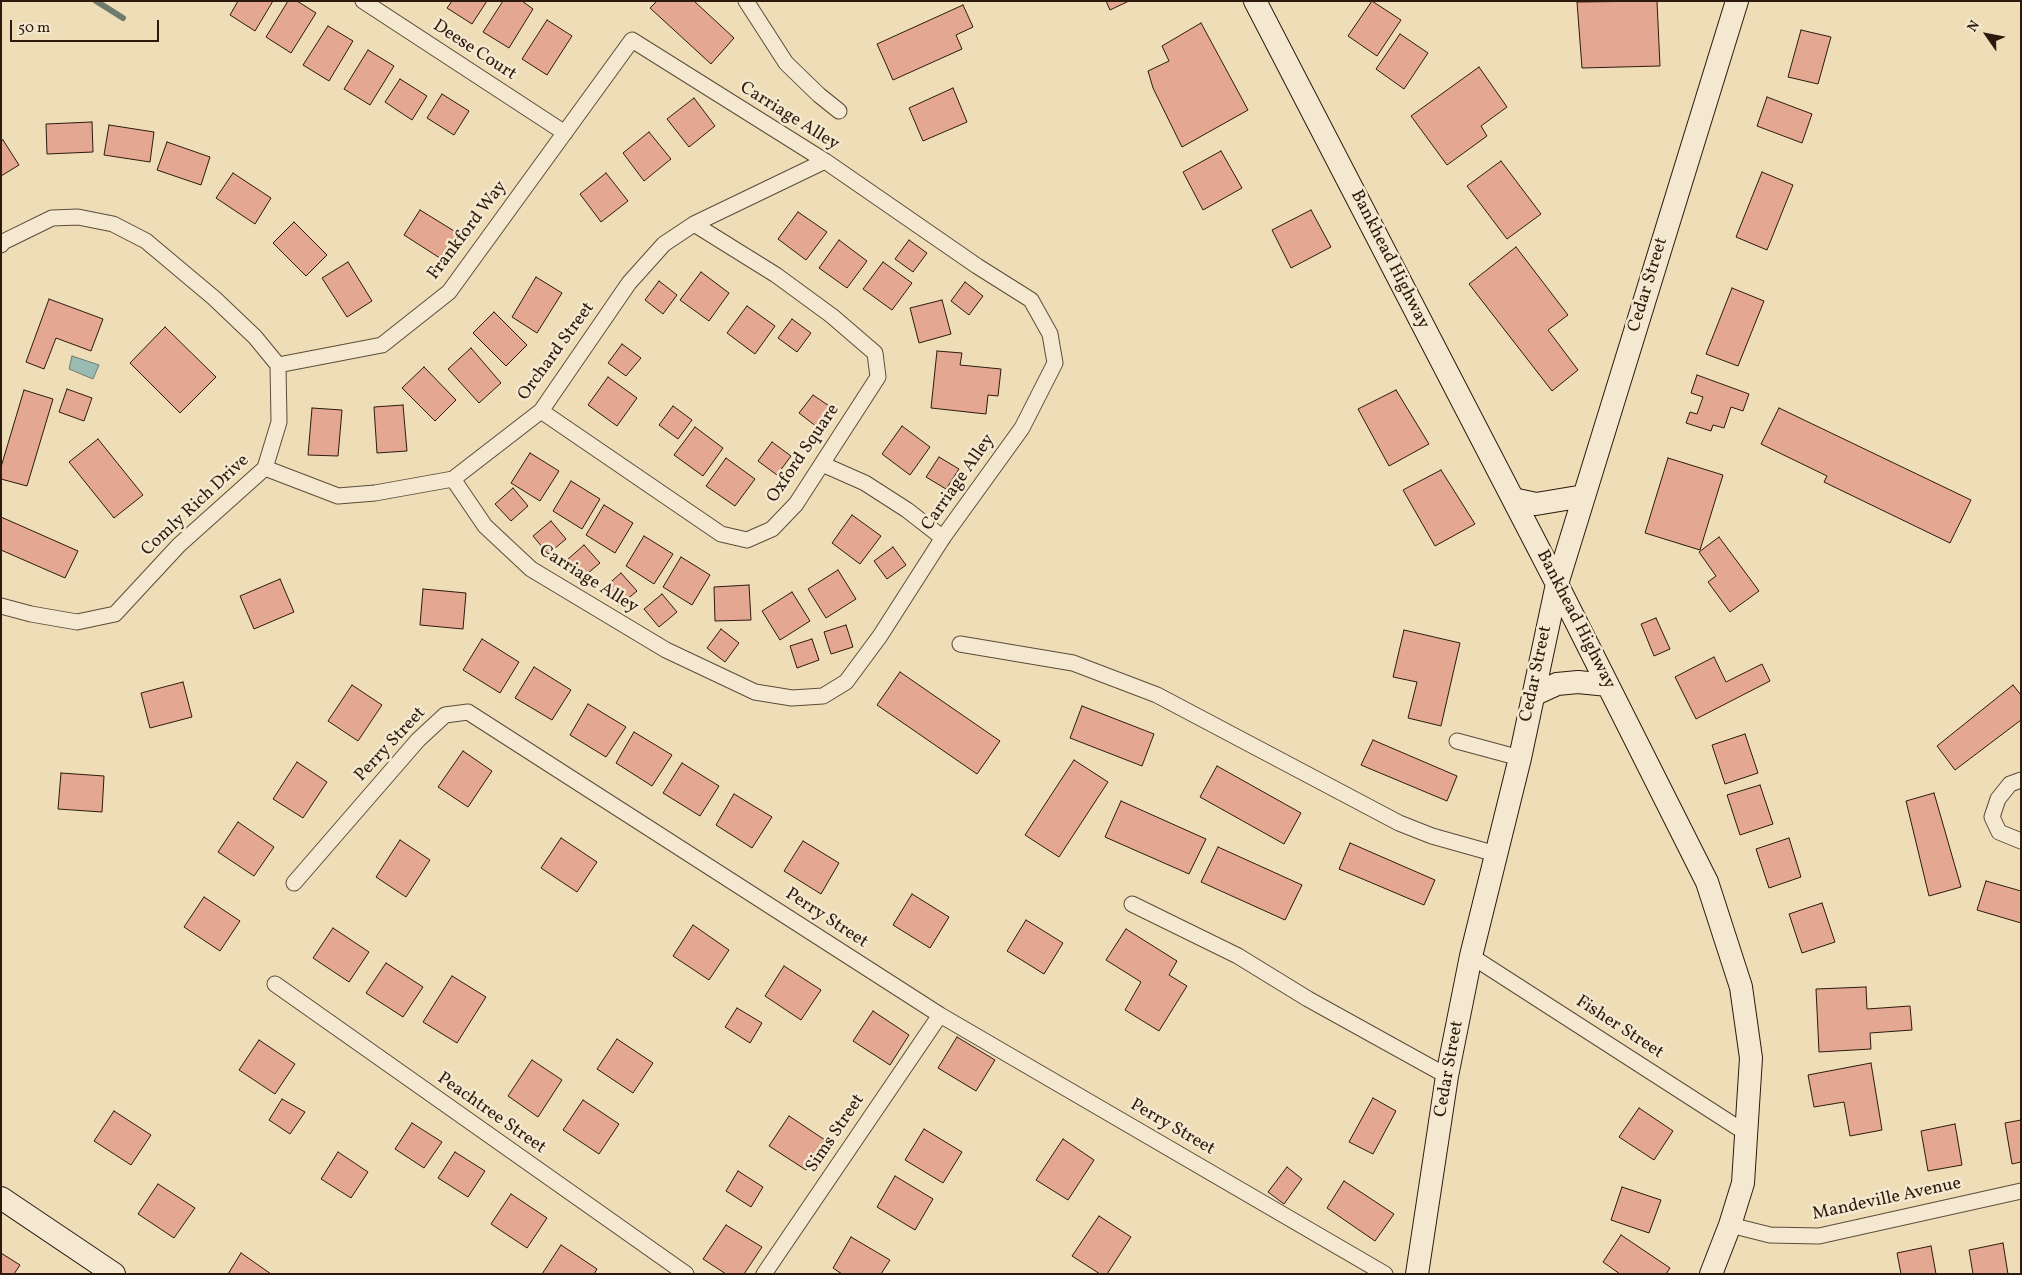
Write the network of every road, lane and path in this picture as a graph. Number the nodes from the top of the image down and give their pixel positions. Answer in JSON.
{"nodes":[{"id":1,"x":364,"y":1,"type":"edge"},
{"id":2,"x":746,"y":1,"type":"edge"},
{"id":3,"x":1255,"y":1,"type":"edge"},
{"id":4,"x":1736,"y":1,"type":"edge"},
{"id":5,"x":632,"y":40,"type":"joint"},
{"id":6,"x":839,"y":111,"type":"dead end"},
{"id":7,"x":565,"y":133,"type":"junction"},
{"id":8,"x":826,"y":161,"type":"junction"},
{"id":9,"x":694,"y":224,"type":"junction"},
{"id":10,"x":1,"y":245,"type":"edge"},
{"id":11,"x":278,"y":365,"type":"junction"},
{"id":12,"x":541,"y":411,"type":"junction"},
{"id":13,"x":822,"y":464,"type":"junction"},
{"id":14,"x":265,"y":468,"type":"junction"},
{"id":15,"x":453,"y":479,"type":"junction"},
{"id":16,"x":1584,"y":496,"type":"junction"},
{"id":17,"x":1513,"y":499,"type":"junction"},
{"id":18,"x":943,"y":538,"type":"junction"},
{"id":19,"x":1557,"y":584,"type":"junction"},
{"id":20,"x":1,"y":606,"type":"edge"},
{"id":21,"x":960,"y":644,"type":"dead end"},
{"id":22,"x":1608,"y":685,"type":"junction"},
{"id":23,"x":1533,"y":695,"type":"junction"},
{"id":24,"x":1457,"y":741,"type":"dead end"},
{"id":25,"x":1520,"y":758,"type":"junction"},
{"id":26,"x":2021,"y":780,"type":"edge"},
{"id":27,"x":2021,"y":841,"type":"edge"},
{"id":28,"x":1496,"y":854,"type":"junction"},
{"id":29,"x":294,"y":883,"type":"dead end"},
{"id":30,"x":1132,"y":904,"type":"dead end"},
{"id":31,"x":1471,"y":956,"type":"junction"},
{"id":32,"x":275,"y":984,"type":"dead end"},
{"id":33,"x":940,"y":1014,"type":"junction"},
{"id":34,"x":1447,"y":1076,"type":"junction"},
{"id":35,"x":1746,"y":1133,"type":"junction"},
{"id":36,"x":2021,"y":1191,"type":"edge"},
{"id":37,"x":1,"y":1198,"type":"edge"},
{"id":38,"x":1730,"y":1225,"type":"junction"},
{"id":39,"x":114,"y":1274,"type":"edge"},
{"id":40,"x":686,"y":1274,"type":"edge"},
{"id":41,"x":764,"y":1274,"type":"edge"},
{"id":42,"x":1385,"y":1274,"type":"edge"},
{"id":43,"x":1417,"y":1274,"type":"edge"},
{"id":44,"x":1711,"y":1274,"type":"edge"}],
"edges":[{"from":1,"to":7,"type":"street","name":"Deese Court"},
{"from":2,"to":6,"type":"street"},
{"from":3,"to":17,"type":"main road","name":"Bankhead Highway"},
{"from":4,"to":16,"type":"main road","name":"Cedar Street"},
{"from":5,"to":7,"type":"street","name":"Frankford Way"},
{"from":5,"to":8,"type":"street","name":"Carriage Alley"},
{"from":7,"to":11,"type":"street","name":"Frankford Way"},
{"from":8,"to":9,"type":"street","name":"Orchard Street"},
{"from":8,"to":18,"type":"street","name":"Carriage Alley"},
{"from":9,"to":12,"type":"street","name":"Orchard Street"},
{"from":9,"to":13,"type":"street","name":"Oxford Square"},
{"from":10,"to":11,"type":"street"},
{"from":11,"to":14,"type":"street","name":"Comly Rich Drive"},
{"from":12,"to":13,"type":"street","name":"Oxford Square"},
{"from":12,"to":15,"type":"street","name":"Orchard Street"},
{"from":13,"to":18,"type":"street"},
{"from":14,"to":15,"type":"street","name":"Orchard Street"},
{"from":14,"to":20,"type":"street","name":"Comly Rich Drive"},
{"from":15,"to":18,"type":"street","name":"Carriage Alley"},
{"from":16,"to":17,"type":"main road"},
{"from":16,"to":19,"type":"main road","name":"Cedar Street"},
{"from":17,"to":19,"type":"main road","name":"Bankhead Highway"},
{"from":19,"to":22,"type":"main road","name":"Bankhead Highway"},
{"from":19,"to":23,"type":"main road","name":"Cedar Street"},
{"from":21,"to":28,"type":"street"},
{"from":22,"to":23,"type":"main road"},
{"from":22,"to":35,"type":"main road","name":"Bankhead Highway"},
{"from":23,"to":25,"type":"main road","name":"Cedar Street"},
{"from":24,"to":25,"type":"street"},
{"from":25,"to":28,"type":"main road","name":"Cedar Street"},
{"from":26,"to":27,"type":"street"},
{"from":28,"to":31,"type":"main road","name":"Cedar Street"},
{"from":29,"to":33,"type":"street","name":"Perry Street"},
{"from":30,"to":34,"type":"street"},
{"from":31,"to":34,"type":"main road","name":"Cedar Street"},
{"from":31,"to":35,"type":"street","name":"Fisher Street"},
{"from":32,"to":40,"type":"street","name":"Peachtree Street"},
{"from":33,"to":41,"type":"street","name":"Sims Street"},
{"from":33,"to":42,"type":"street","name":"Perry Street"},
{"from":34,"to":43,"type":"main road","name":"Cedar Street"},
{"from":35,"to":38,"type":"main road","name":"Bankhead Highway"},
{"from":36,"to":38,"type":"street","name":"Mandeville Avenue"},
{"from":37,"to":39,"type":"main road"},
{"from":38,"to":44,"type":"main road","name":"Bankhead Highway"}]}
